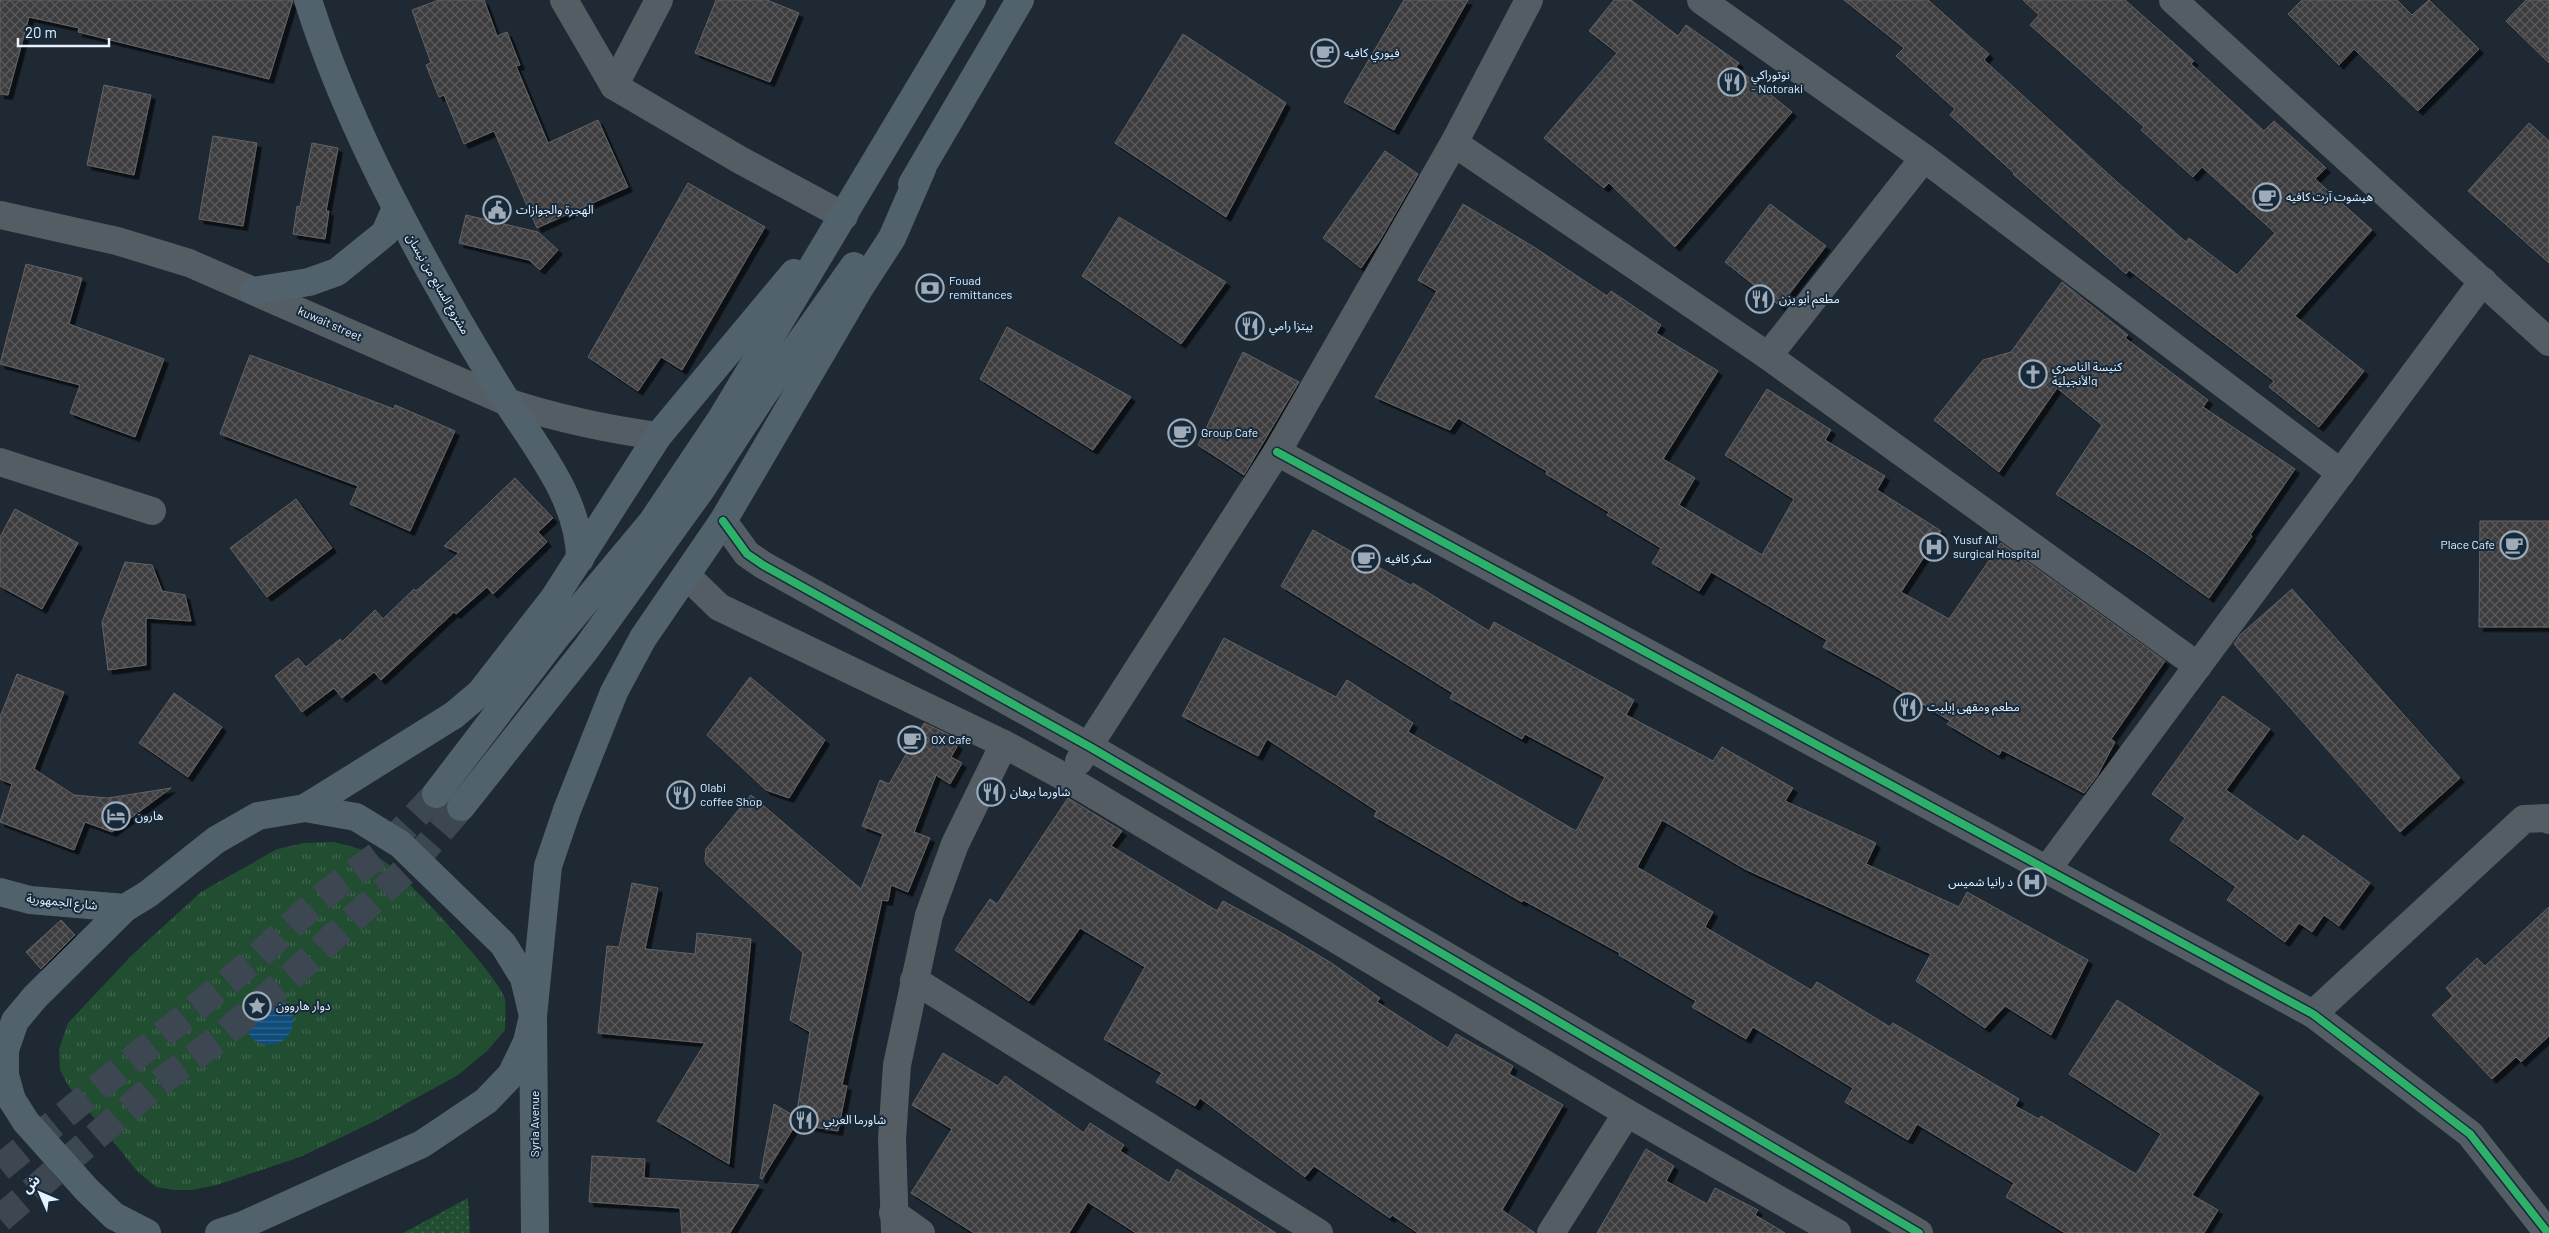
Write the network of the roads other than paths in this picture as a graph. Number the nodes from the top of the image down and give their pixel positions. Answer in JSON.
{"nodes":[{"id":1,"x":308,"y":0,"type":"edge"},
{"id":2,"x":564,"y":0,"type":"edge"},
{"id":3,"x":659,"y":0,"type":"edge"},
{"id":4,"x":972,"y":0,"type":"edge"},
{"id":5,"x":1020,"y":0,"type":"edge"},
{"id":6,"x":1529,"y":0,"type":"edge"},
{"id":7,"x":1701,"y":0,"type":"edge"},
{"id":8,"x":2173,"y":0,"type":"edge"},
{"id":9,"x":614,"y":86,"type":"junction"},
{"id":10,"x":1454,"y":143,"type":"junction"},
{"id":11,"x":1924,"y":158,"type":"junction"},
{"id":12,"x":922,"y":169,"type":"junction"},
{"id":13,"x":396,"y":208,"type":"junction"},
{"id":14,"x":0,"y":216,"type":"edge"},
{"id":15,"x":844,"y":216,"type":"junction"},
{"id":16,"x":2484,"y":281,"type":"junction"},
{"id":17,"x":254,"y":291,"type":"junction"},
{"id":18,"x":2549,"y":342,"type":"edge"},
{"id":19,"x":1768,"y":356,"type":"junction"},
{"id":20,"x":507,"y":402,"type":"junction"},
{"id":21,"x":658,"y":436,"type":"junction"},
{"id":22,"x":1277,"y":452,"type":"junction"},
{"id":23,"x":0,"y":462,"type":"edge"},
{"id":24,"x":2341,"y":473,"type":"junction"},
{"id":25,"x":152,"y":511,"type":"dead end"},
{"id":26,"x":723,"y":521,"type":"junction"},
{"id":27,"x":580,"y":559,"type":"junction"},
{"id":28,"x":687,"y":576,"type":"junction"},
{"id":29,"x":2198,"y":666,"type":"junction"},
{"id":30,"x":1004,"y":744,"type":"junction"},
{"id":31,"x":1090,"y":747,"type":"junction"},
{"id":32,"x":1066,"y":778,"type":"junction"},
{"id":33,"x":436,"y":794,"type":"tunnel mouth"},
{"id":34,"x":461,"y":807,"type":"tunnel mouth"},
{"id":35,"x":305,"y":808,"type":"junction"},
{"id":36,"x":2549,"y":820,"type":"edge"},
{"id":37,"x":2048,"y":868,"type":"junction"},
{"id":38,"x":0,"y":892,"type":"edge"},
{"id":39,"x":125,"y":908,"type":"junction"},
{"id":40,"x":914,"y":980,"type":"junction"},
{"id":41,"x":2313,"y":1014,"type":"junction"},
{"id":42,"x":533,"y":1016,"type":"junction"},
{"id":43,"x":2,"y":1063,"type":"edge"},
{"id":44,"x":1627,"y":1112,"type":"junction"},
{"id":45,"x":894,"y":1223,"type":"edge"},
{"id":46,"x":147,"y":1233,"type":"edge"},
{"id":47,"x":219,"y":1233,"type":"edge"},
{"id":48,"x":535,"y":1233,"type":"edge"},
{"id":49,"x":921,"y":1233,"type":"edge"},
{"id":50,"x":1319,"y":1233,"type":"edge"},
{"id":51,"x":1551,"y":1233,"type":"edge"},
{"id":52,"x":1837,"y":1233,"type":"edge"},
{"id":53,"x":1919,"y":1233,"type":"edge"},
{"id":54,"x":2548,"y":1233,"type":"edge"}],
"edges":[{"from":1,"to":13,"type":"main road","name":"مشروع السابع من نيسان"},
{"from":2,"to":9,"type":"street"},
{"from":3,"to":9,"type":"street"},
{"from":4,"to":15,"type":"main road"},
{"from":5,"to":12,"type":"main road"},
{"from":6,"to":10,"type":"street"},
{"from":7,"to":11,"type":"street"},
{"from":8,"to":16,"type":"street"},
{"from":9,"to":15,"type":"street"},
{"from":10,"to":19,"type":"street"},
{"from":10,"to":22,"type":"street"},
{"from":11,"to":19,"type":"street"},
{"from":11,"to":24,"type":"street"},
{"from":12,"to":26,"type":"main road"},
{"from":12,"to":34,"type":"main road"},
{"from":13,"to":17,"type":"main road"},
{"from":13,"to":20,"type":"main road","name":"مشروع السابع من نيسان"},
{"from":14,"to":17,"type":"street","name":"kuwait street"},
{"from":15,"to":21,"type":"main road"},
{"from":15,"to":33,"type":"main road"},
{"from":16,"to":18,"type":"street"},
{"from":16,"to":24,"type":"street"},
{"from":17,"to":20,"type":"street","name":"kuwait street"},
{"from":19,"to":29,"type":"street"},
{"from":20,"to":21,"type":"street","name":"kuwait street"},
{"from":20,"to":27,"type":"main road","name":"مشروع السابع من نيسان"},
{"from":21,"to":27,"type":"main road"},
{"from":22,"to":31,"type":"street"},
{"from":22,"to":37,"type":"street"},
{"from":23,"to":25,"type":"street"},
{"from":24,"to":29,"type":"street"},
{"from":26,"to":28,"type":"main road"},
{"from":26,"to":31,"type":"street"},
{"from":27,"to":35,"type":"main road"},
{"from":28,"to":30,"type":"street"},
{"from":28,"to":42,"type":"main road"},
{"from":29,"to":37,"type":"street"},
{"from":30,"to":32,"type":"street"},
{"from":30,"to":40,"type":"street"},
{"from":31,"to":32,"type":"street"},
{"from":31,"to":53,"type":"street"},
{"from":32,"to":44,"type":"street"},
{"from":35,"to":39,"type":"main road"},
{"from":35,"to":42,"type":"main road"},
{"from":36,"to":41,"type":"street"},
{"from":37,"to":41,"type":"street"},
{"from":38,"to":39,"type":"main road","name":"شارع الجمهورية"},
{"from":39,"to":43,"type":"main road"},
{"from":40,"to":45,"type":"street"},
{"from":40,"to":50,"type":"street"},
{"from":41,"to":54,"type":"street"},
{"from":42,"to":47,"type":"main road"},
{"from":42,"to":48,"type":"main road","name":"Syria Avenue"},
{"from":43,"to":46,"type":"main road"},
{"from":44,"to":51,"type":"street"},
{"from":44,"to":52,"type":"street"},
{"from":45,"to":49,"type":"street"}]}
